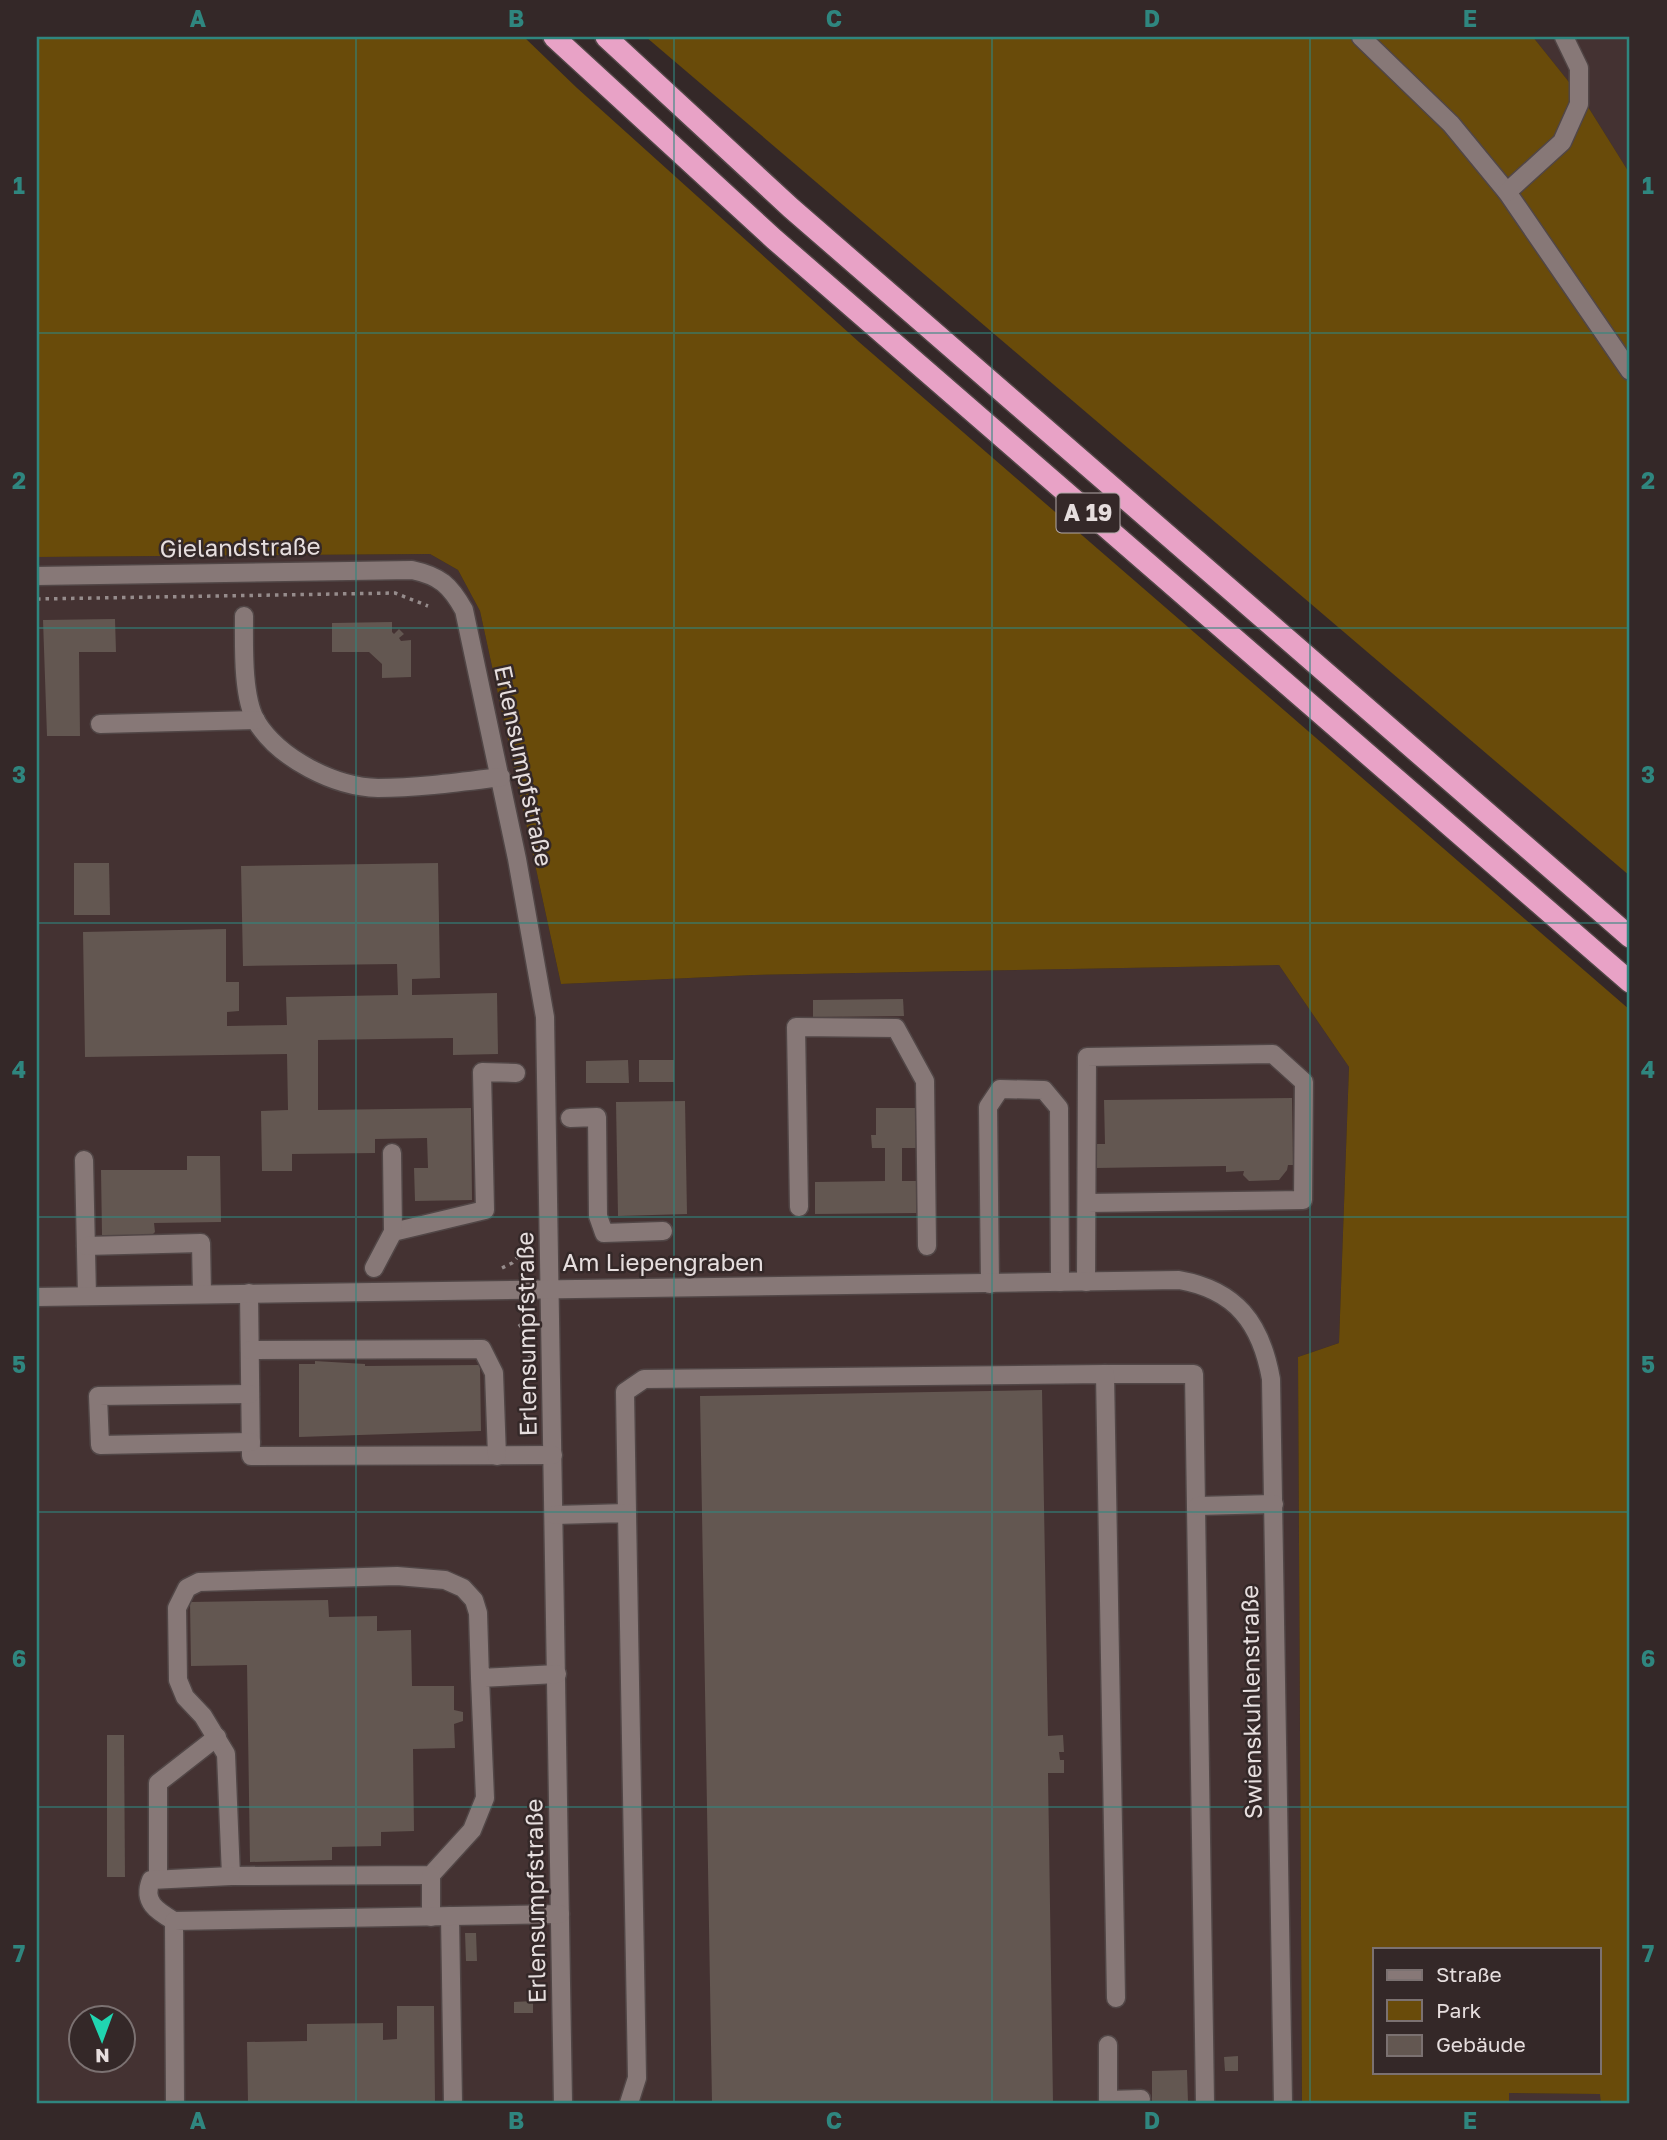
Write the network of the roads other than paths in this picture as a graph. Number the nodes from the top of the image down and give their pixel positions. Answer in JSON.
{"nodes":[{"id":1,"x":554,"y":37,"type":"edge"},
{"id":2,"x":606,"y":37,"type":"edge"},
{"id":3,"x":1361,"y":37,"type":"edge"},
{"id":4,"x":1564,"y":37,"type":"edge"},
{"id":5,"x":1507,"y":192,"type":"junction"},
{"id":6,"x":1630,"y":371,"type":"edge"},
{"id":7,"x":37,"y":576,"type":"edge"},
{"id":8,"x":443,"y":580,"type":"joint"},
{"id":9,"x":244,"y":616,"type":"dead end"},
{"id":10,"x":256,"y":720,"type":"junction"},
{"id":11,"x":100,"y":724,"type":"dead end"},
{"id":12,"x":500,"y":777,"type":"junction"},
{"id":13,"x":1630,"y":937,"type":"edge"},
{"id":14,"x":1630,"y":982,"type":"edge"},
{"id":15,"x":516,"y":1073,"type":"dead end"},
{"id":16,"x":570,"y":1118,"type":"dead end"},
{"id":17,"x":392,"y":1153,"type":"dead end"},
{"id":18,"x":84,"y":1160,"type":"dead end"},
{"id":19,"x":1087,"y":1203,"type":"junction"},
{"id":20,"x":799,"y":1207,"type":"dead end"},
{"id":21,"x":663,"y":1231,"type":"dead end"},
{"id":22,"x":393,"y":1232,"type":"junction"},
{"id":23,"x":86,"y":1246,"type":"junction"},
{"id":24,"x":927,"y":1246,"type":"dead end"},
{"id":25,"x":373,"y":1268,"type":"dead end"},
{"id":26,"x":1060,"y":1282,"type":"junction"},
{"id":27,"x":1086,"y":1282,"type":"junction"},
{"id":28,"x":990,"y":1284,"type":"junction"},
{"id":29,"x":550,"y":1288,"type":"junction"},
{"id":30,"x":248,"y":1293,"type":"junction"},
{"id":31,"x":202,"y":1294,"type":"junction"},
{"id":32,"x":87,"y":1296,"type":"junction"},
{"id":33,"x":37,"y":1297,"type":"edge"},
{"id":34,"x":1240,"y":1308,"type":"joint"},
{"id":35,"x":250,"y":1350,"type":"junction"},
{"id":36,"x":1105,"y":1374,"type":"junction"},
{"id":37,"x":250,"y":1394,"type":"junction"},
{"id":38,"x":251,"y":1442,"type":"junction"},
{"id":39,"x":553,"y":1455,"type":"junction"},
{"id":40,"x":497,"y":1456,"type":"junction"},
{"id":41,"x":1274,"y":1504,"type":"junction"},
{"id":42,"x":1198,"y":1506,"type":"junction"},
{"id":43,"x":627,"y":1513,"type":"junction"},
{"id":44,"x":555,"y":1515,"type":"junction"},
{"id":45,"x":557,"y":1674,"type":"junction"},
{"id":46,"x":480,"y":1678,"type":"junction"},
{"id":47,"x":217,"y":1737,"type":"junction"},
{"id":48,"x":431,"y":1875,"type":"junction"},
{"id":49,"x":231,"y":1876,"type":"junction"},
{"id":50,"x":158,"y":1877,"type":"junction"},
{"id":51,"x":560,"y":1914,"type":"junction"},
{"id":52,"x":450,"y":1916,"type":"junction"},
{"id":53,"x":431,"y":1917,"type":"junction"},
{"id":54,"x":174,"y":1921,"type":"junction"},
{"id":55,"x":1116,"y":1998,"type":"dead end"},
{"id":56,"x":1108,"y":2045,"type":"dead end"},
{"id":57,"x":1141,"y":2099,"type":"dead end"},
{"id":58,"x":175,"y":2103,"type":"edge"},
{"id":59,"x":453,"y":2103,"type":"edge"},
{"id":60,"x":563,"y":2103,"type":"edge"},
{"id":61,"x":629,"y":2103,"type":"edge"},
{"id":62,"x":1205,"y":2103,"type":"edge"},
{"id":63,"x":1283,"y":2103,"type":"edge"}],
"edges":[{"from":1,"to":14,"type":"highway","number":"A 19"},
{"from":2,"to":13,"type":"highway","number":"A 19"},
{"from":3,"to":5,"type":"street"},
{"from":4,"to":5,"type":"street"},
{"from":5,"to":6,"type":"street"},
{"from":7,"to":8,"type":"street","name":"Gielandstraße"},
{"from":8,"to":12,"type":"street","name":"Erlensumpfstraße"},
{"from":9,"to":10,"type":"street"},
{"from":10,"to":11,"type":"street"},
{"from":10,"to":12,"type":"street"},
{"from":12,"to":29,"type":"street","name":"Erlensumpfstraße"},
{"from":15,"to":22,"type":"street"},
{"from":16,"to":21,"type":"street"},
{"from":17,"to":22,"type":"street"},
{"from":18,"to":23,"type":"street"},
{"from":19,"to":19,"type":"street"},
{"from":19,"to":27,"type":"street"},
{"from":20,"to":24,"type":"street"},
{"from":22,"to":25,"type":"street"},
{"from":23,"to":31,"type":"street"},
{"from":23,"to":32,"type":"street"},
{"from":26,"to":27,"type":"street","name":"Am Liepengraben"},
{"from":26,"to":28,"type":"street","name":"Am Liepengraben"},
{"from":26,"to":28,"type":"street"},
{"from":27,"to":34,"type":"street","name":"Am Liepengraben"},
{"from":28,"to":29,"type":"street","name":"Am Liepengraben"},
{"from":29,"to":30,"type":"street","name":"Am Liepengraben"},
{"from":29,"to":39,"type":"street","name":"Erlensumpfstraße"},
{"from":30,"to":31,"type":"street","name":"Am Liepengraben"},
{"from":30,"to":35,"type":"street"},
{"from":31,"to":32,"type":"street","name":"Am Liepengraben"},
{"from":32,"to":33,"type":"street","name":"Am Liepengraben"},
{"from":34,"to":41,"type":"street","name":"Swienskuhlenstraße"},
{"from":35,"to":37,"type":"street"},
{"from":35,"to":40,"type":"street"},
{"from":36,"to":42,"type":"street"},
{"from":36,"to":43,"type":"street"},
{"from":36,"to":55,"type":"street"},
{"from":37,"to":38,"type":"street"},
{"from":37,"to":38,"type":"street"},
{"from":38,"to":40,"type":"street"},
{"from":39,"to":40,"type":"street"},
{"from":39,"to":44,"type":"street","name":"Erlensumpfstraße"},
{"from":41,"to":42,"type":"street"},
{"from":41,"to":63,"type":"street","name":"Swienskuhlenstraße"},
{"from":42,"to":62,"type":"street"},
{"from":43,"to":44,"type":"street"},
{"from":43,"to":61,"type":"street"},
{"from":44,"to":45,"type":"street","name":"Erlensumpfstraße"},
{"from":45,"to":46,"type":"street"},
{"from":45,"to":51,"type":"street","name":"Erlensumpfstraße"},
{"from":46,"to":47,"type":"street"},
{"from":46,"to":48,"type":"street"},
{"from":47,"to":49,"type":"street"},
{"from":47,"to":50,"type":"street"},
{"from":48,"to":49,"type":"street"},
{"from":48,"to":53,"type":"street"},
{"from":49,"to":50,"type":"street"},
{"from":50,"to":54,"type":"street"},
{"from":51,"to":52,"type":"street"},
{"from":51,"to":60,"type":"street","name":"Erlensumpfstraße"},
{"from":52,"to":53,"type":"street"},
{"from":52,"to":59,"type":"street"},
{"from":53,"to":54,"type":"street"},
{"from":54,"to":58,"type":"street"},
{"from":56,"to":57,"type":"street"}]}
